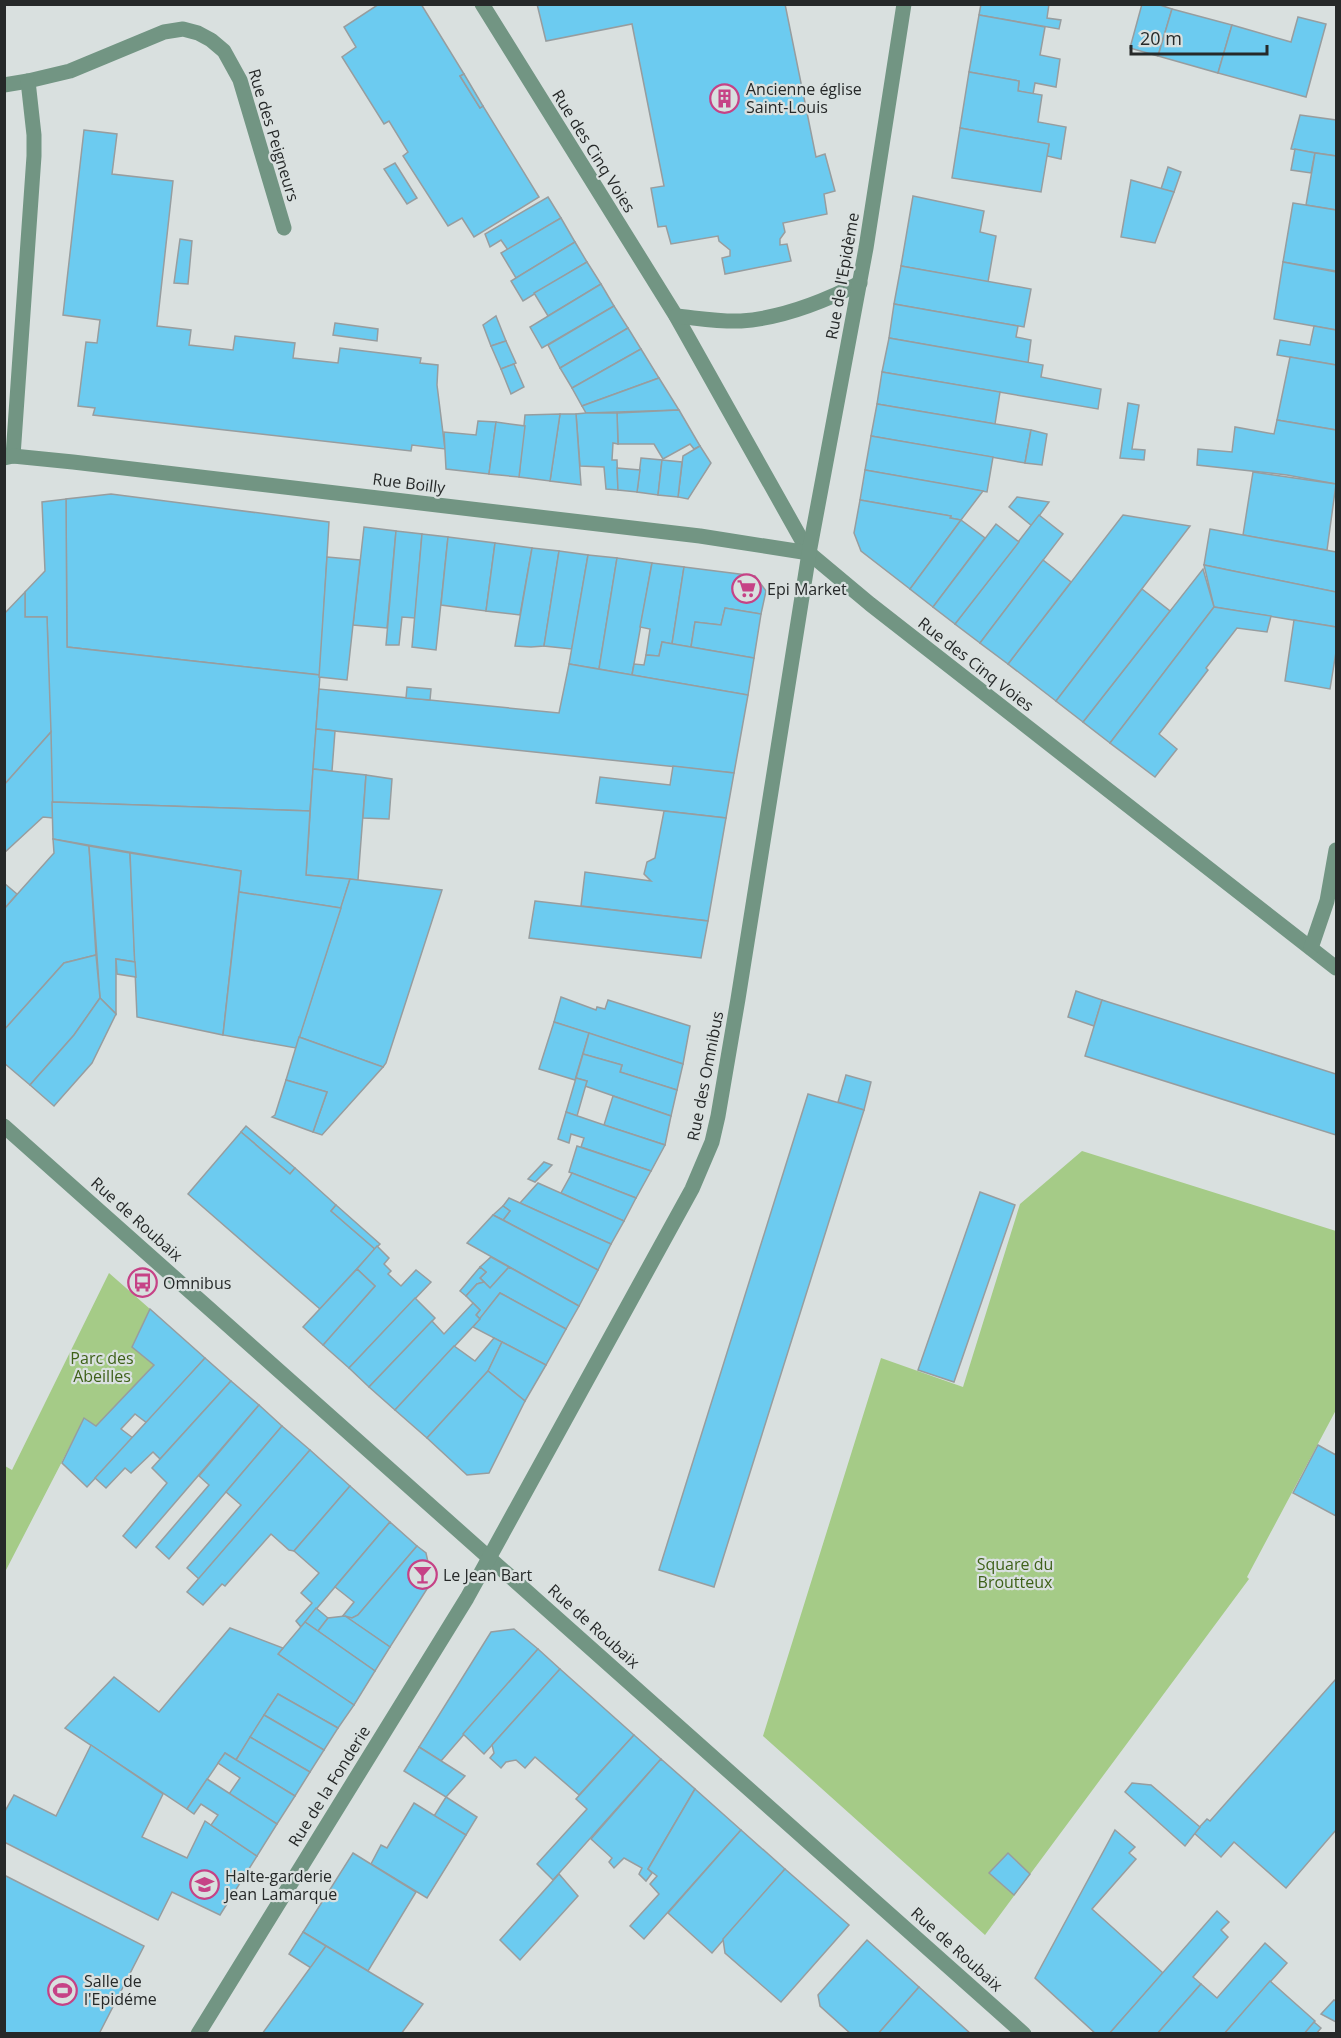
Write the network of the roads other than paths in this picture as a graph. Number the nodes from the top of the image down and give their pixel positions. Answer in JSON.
{"nodes":[{"id":1,"x":482,"y":4,"type":"edge"},
{"id":2,"x":904,"y":4,"type":"edge"},
{"id":3,"x":28,"y":81,"type":"junction"},
{"id":4,"x":4,"y":85,"type":"edge"},
{"id":5,"x":284,"y":228,"type":"dead end"},
{"id":6,"x":860,"y":283,"type":"junction"},
{"id":7,"x":676,"y":316,"type":"junction"},
{"id":8,"x":9,"y":457,"type":"edge"},
{"id":9,"x":808,"y":553,"type":"junction"},
{"id":10,"x":1336,"y":850,"type":"edge"},
{"id":11,"x":1311,"y":948,"type":"junction"},
{"id":12,"x":1336,"y":968,"type":"edge"},
{"id":13,"x":4,"y":1126,"type":"edge"},
{"id":14,"x":490,"y":1557,"type":"junction"},
{"id":15,"x":198,"y":2034,"type":"edge"},
{"id":16,"x":1024,"y":2034,"type":"edge"}],
"edges":[{"from":1,"to":7,"type":"street","name":"Rue des Cinq Voies"},
{"from":2,"to":6,"type":"street","name":"Rue de l'Epidème"},
{"from":3,"to":4,"type":"street","name":"Rue des Peigneurs"},
{"from":3,"to":5,"type":"street","name":"Rue des Peigneurs"},
{"from":3,"to":8,"type":"street"},
{"from":6,"to":7,"type":"street"},
{"from":6,"to":9,"type":"street","name":"Rue de l'Epidème"},
{"from":7,"to":9,"type":"street","name":"Rue des Cinq Voies"},
{"from":8,"to":9,"type":"street","name":"Rue Boilly"},
{"from":9,"to":11,"type":"street","name":"Rue des Cinq Voies"},
{"from":9,"to":14,"type":"street","name":"Rue des Omnibus"},
{"from":10,"to":11,"type":"street"},
{"from":11,"to":12,"type":"street","name":"Rue des Cinq Voies"},
{"from":13,"to":14,"type":"street","name":"Rue de Roubaix"},
{"from":14,"to":15,"type":"street","name":"Rue de la Fonderie"},
{"from":14,"to":16,"type":"street","name":"Rue de Roubaix"}]}
